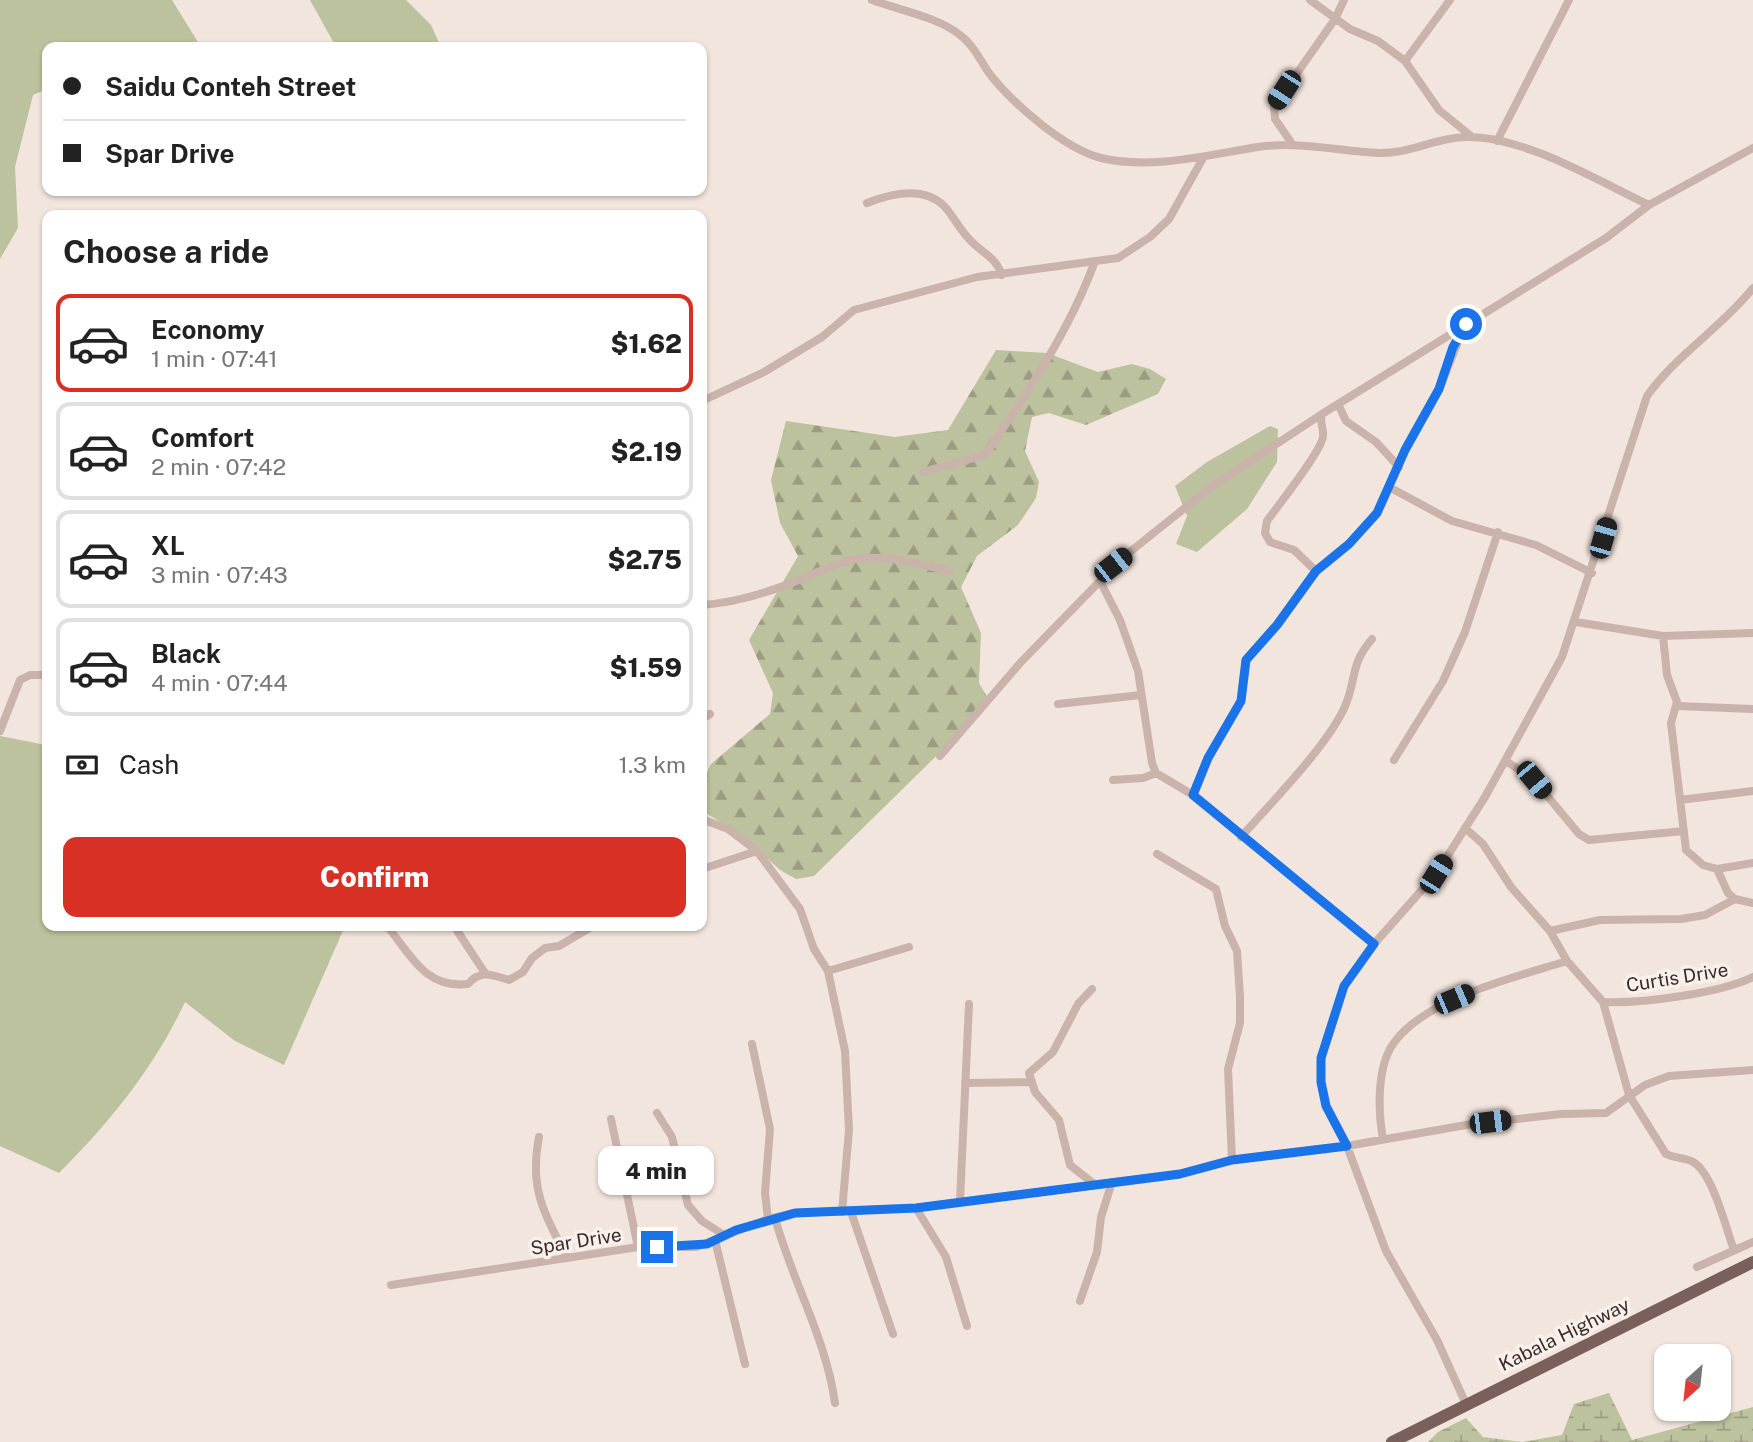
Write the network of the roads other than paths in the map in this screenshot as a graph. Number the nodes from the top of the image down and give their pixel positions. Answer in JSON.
{"nodes":[{"id":1,"x":872,"y":0,"type":"edge"},
{"id":2,"x":1310,"y":0,"type":"edge"},
{"id":3,"x":1344,"y":0,"type":"edge"},
{"id":4,"x":1450,"y":0,"type":"edge"},
{"id":5,"x":1569,"y":0,"type":"edge"},
{"id":6,"x":1335,"y":19,"type":"junction"},
{"id":7,"x":1405,"y":61,"type":"junction"},
{"id":8,"x":1471,"y":136,"type":"junction"},
{"id":9,"x":1497,"y":141,"type":"junction"},
{"id":10,"x":1293,"y":145,"type":"junction"},
{"id":11,"x":1753,"y":148,"type":"edge"},
{"id":12,"x":1203,"y":158,"type":"junction"},
{"id":13,"x":867,"y":203,"type":"dead end"},
{"id":14,"x":1649,"y":205,"type":"junction"},
{"id":15,"x":1094,"y":261,"type":"junction"},
{"id":16,"x":1002,"y":275,"type":"junction"},
{"id":17,"x":1753,"y":288,"type":"edge"},
{"id":18,"x":1466,"y":324,"type":"junction"},
{"id":19,"x":707,"y":399,"type":"edge"},
{"id":20,"x":1338,"y":404,"type":"junction"},
{"id":21,"x":1322,"y":414,"type":"junction"},
{"id":22,"x":1399,"y":467,"type":"junction"},
{"id":23,"x":923,"y":472,"type":"dead end"},
{"id":24,"x":1390,"y":487,"type":"junction"},
{"id":25,"x":1498,"y":532,"type":"junction"},
{"id":26,"x":949,"y":571,"type":"dead end"},
{"id":27,"x":1316,"y":571,"type":"junction"},
{"id":28,"x":1592,"y":573,"type":"junction"},
{"id":29,"x":1100,"y":581,"type":"junction"},
{"id":30,"x":707,"y":605,"type":"edge"},
{"id":31,"x":1576,"y":622,"type":"junction"},
{"id":32,"x":1753,"y":633,"type":"edge"},
{"id":33,"x":1663,"y":636,"type":"junction"},
{"id":34,"x":1373,"y":639,"type":"dead end"},
{"id":35,"x":42,"y":675,"type":"edge"},
{"id":36,"x":1141,"y":695,"type":"junction"},
{"id":37,"x":1058,"y":704,"type":"dead end"},
{"id":38,"x":1677,"y":706,"type":"junction"},
{"id":39,"x":1753,"y":709,"type":"edge"},
{"id":40,"x":0,"y":732,"type":"edge"},
{"id":41,"x":940,"y":756,"type":"dead end"},
{"id":42,"x":1394,"y":760,"type":"dead end"},
{"id":43,"x":1506,"y":761,"type":"junction"},
{"id":44,"x":1156,"y":773,"type":"junction"},
{"id":45,"x":1113,"y":780,"type":"dead end"},
{"id":46,"x":1753,"y":791,"type":"edge"},
{"id":47,"x":1193,"y":795,"type":"junction"},
{"id":48,"x":1680,"y":800,"type":"junction"},
{"id":49,"x":707,"y":821,"type":"edge"},
{"id":50,"x":1465,"y":828,"type":"junction"},
{"id":51,"x":1684,"y":831,"type":"junction"},
{"id":52,"x":1241,"y":837,"type":"junction"},
{"id":53,"x":757,"y":851,"type":"junction"},
{"id":54,"x":1157,"y":854,"type":"dead end"},
{"id":55,"x":1753,"y":863,"type":"edge"},
{"id":56,"x":707,"y":867,"type":"edge"},
{"id":57,"x":1717,"y":869,"type":"junction"},
{"id":58,"x":1735,"y":899,"type":"junction"},
{"id":59,"x":1753,"y":903,"type":"edge"},
{"id":60,"x":391,"y":931,"type":"edge"},
{"id":61,"x":457,"y":931,"type":"edge"},
{"id":62,"x":584,"y":931,"type":"edge"},
{"id":63,"x":1550,"y":931,"type":"junction"},
{"id":64,"x":1374,"y":944,"type":"junction"},
{"id":65,"x":909,"y":947,"type":"dead end"},
{"id":66,"x":1567,"y":961,"type":"junction"},
{"id":67,"x":828,"y":971,"type":"junction"},
{"id":68,"x":485,"y":973,"type":"junction"},
{"id":69,"x":1753,"y":977,"type":"edge"},
{"id":70,"x":1092,"y":989,"type":"dead end"},
{"id":71,"x":1604,"y":1002,"type":"junction"},
{"id":72,"x":969,"y":1004,"type":"dead end"},
{"id":73,"x":752,"y":1044,"type":"dead end"},
{"id":74,"x":1753,"y":1070,"type":"edge"},
{"id":75,"x":965,"y":1083,"type":"junction"},
{"id":76,"x":1030,"y":1083,"type":"junction"},
{"id":77,"x":1629,"y":1095,"type":"junction"},
{"id":78,"x":657,"y":1113,"type":"dead end"},
{"id":79,"x":611,"y":1119,"type":"dead end"},
{"id":80,"x":539,"y":1137,"type":"dead end"},
{"id":81,"x":1383,"y":1139,"type":"junction"},
{"id":82,"x":1347,"y":1146,"type":"junction"},
{"id":83,"x":1232,"y":1160,"type":"junction"},
{"id":84,"x":1112,"y":1182,"type":"junction"},
{"id":85,"x":1094,"y":1184,"type":"junction"},
{"id":86,"x":960,"y":1201,"type":"junction"},
{"id":87,"x":916,"y":1208,"type":"junction"},
{"id":88,"x":847,"y":1212,"type":"junction"},
{"id":89,"x":772,"y":1219,"type":"junction"},
{"id":90,"x":724,"y":1235,"type":"junction"},
{"id":91,"x":715,"y":1241,"type":"junction"},
{"id":92,"x":1753,"y":1242,"type":"edge"},
{"id":93,"x":638,"y":1247,"type":"junction"},
{"id":94,"x":1734,"y":1250,"type":"junction"},
{"id":95,"x":567,"y":1258,"type":"junction"},
{"id":96,"x":1753,"y":1262,"type":"edge"},
{"id":97,"x":1697,"y":1267,"type":"dead end"},
{"id":98,"x":391,"y":1286,"type":"dead end"},
{"id":99,"x":1080,"y":1301,"type":"dead end"},
{"id":100,"x":967,"y":1326,"type":"dead end"},
{"id":101,"x":893,"y":1334,"type":"dead end"},
{"id":102,"x":745,"y":1364,"type":"dead end"},
{"id":103,"x":835,"y":1403,"type":"dead end"},
{"id":104,"x":1466,"y":1404,"type":"junction"},
{"id":105,"x":1392,"y":1442,"type":"edge"}],
"edges":[{"from":1,"to":12,"type":"street"},
{"from":2,"to":6,"type":"street"},
{"from":3,"to":6,"type":"street"},
{"from":4,"to":7,"type":"street"},
{"from":5,"to":9,"type":"street"},
{"from":6,"to":7,"type":"street"},
{"from":6,"to":10,"type":"street"},
{"from":7,"to":8,"type":"street"},
{"from":8,"to":9,"type":"street"},
{"from":8,"to":10,"type":"street"},
{"from":9,"to":14,"type":"street"},
{"from":10,"to":12,"type":"street"},
{"from":11,"to":14,"type":"street"},
{"from":12,"to":15,"type":"street"},
{"from":13,"to":16,"type":"street"},
{"from":14,"to":18,"type":"street"},
{"from":15,"to":16,"type":"street"},
{"from":15,"to":23,"type":"street"},
{"from":16,"to":19,"type":"street"},
{"from":17,"to":28,"type":"street"},
{"from":18,"to":20,"type":"street"},
{"from":18,"to":22,"type":"street"},
{"from":20,"to":21,"type":"street"},
{"from":20,"to":22,"type":"street"},
{"from":21,"to":27,"type":"street"},
{"from":21,"to":29,"type":"street"},
{"from":22,"to":24,"type":"street"},
{"from":24,"to":25,"type":"street"},
{"from":24,"to":27,"type":"street"},
{"from":25,"to":28,"type":"street"},
{"from":25,"to":42,"type":"street"},
{"from":26,"to":30,"type":"street"},
{"from":27,"to":47,"type":"street"},
{"from":28,"to":31,"type":"street"},
{"from":29,"to":36,"type":"street"},
{"from":29,"to":41,"type":"street"},
{"from":31,"to":33,"type":"street"},
{"from":31,"to":43,"type":"street"},
{"from":32,"to":33,"type":"street"},
{"from":33,"to":38,"type":"street"},
{"from":34,"to":52,"type":"street"},
{"from":35,"to":40,"type":"street"},
{"from":36,"to":37,"type":"street"},
{"from":36,"to":44,"type":"street"},
{"from":38,"to":39,"type":"street"},
{"from":38,"to":48,"type":"street"},
{"from":43,"to":50,"type":"street"},
{"from":43,"to":51,"type":"street"},
{"from":44,"to":45,"type":"street"},
{"from":44,"to":47,"type":"street"},
{"from":46,"to":48,"type":"street"},
{"from":47,"to":52,"type":"street"},
{"from":48,"to":51,"type":"street"},
{"from":49,"to":53,"type":"street"},
{"from":50,"to":63,"type":"street"},
{"from":50,"to":64,"type":"street"},
{"from":51,"to":57,"type":"street"},
{"from":52,"to":64,"type":"street"},
{"from":53,"to":56,"type":"street"},
{"from":53,"to":67,"type":"street"},
{"from":54,"to":83,"type":"street"},
{"from":55,"to":57,"type":"street"},
{"from":57,"to":58,"type":"street"},
{"from":58,"to":59,"type":"street"},
{"from":58,"to":63,"type":"street"},
{"from":60,"to":68,"type":"street"},
{"from":61,"to":68,"type":"street"},
{"from":62,"to":68,"type":"street"},
{"from":63,"to":66,"type":"street"},
{"from":64,"to":82,"type":"street"},
{"from":65,"to":67,"type":"street"},
{"from":66,"to":71,"type":"street"},
{"from":66,"to":81,"type":"street"},
{"from":67,"to":88,"type":"street"},
{"from":69,"to":71,"type":"street","name":"Curtis Drive"},
{"from":70,"to":76,"type":"street"},
{"from":71,"to":77,"type":"street"},
{"from":72,"to":75,"type":"street"},
{"from":73,"to":89,"type":"street"},
{"from":74,"to":77,"type":"street","name":"Spar Drive"},
{"from":75,"to":76,"type":"street"},
{"from":75,"to":86,"type":"street"},
{"from":76,"to":85,"type":"street"},
{"from":77,"to":81,"type":"street","name":"Spar Drive"},
{"from":77,"to":94,"type":"street"},
{"from":78,"to":90,"type":"street"},
{"from":79,"to":93,"type":"street"},
{"from":80,"to":95,"type":"street"},
{"from":81,"to":82,"type":"street","name":"Spar Drive"},
{"from":82,"to":83,"type":"street","name":"Spar Drive"},
{"from":82,"to":104,"type":"street"},
{"from":83,"to":84,"type":"street","name":"Spar Drive"},
{"from":84,"to":85,"type":"street","name":"Spar Drive"},
{"from":84,"to":99,"type":"street"},
{"from":85,"to":86,"type":"street","name":"Spar Drive"},
{"from":86,"to":87,"type":"street","name":"Spar Drive"},
{"from":87,"to":88,"type":"street","name":"Spar Drive"},
{"from":87,"to":100,"type":"street"},
{"from":88,"to":89,"type":"street","name":"Spar Drive"},
{"from":88,"to":101,"type":"street"},
{"from":89,"to":90,"type":"street","name":"Spar Drive"},
{"from":89,"to":103,"type":"street"},
{"from":90,"to":91,"type":"street","name":"Spar Drive"},
{"from":91,"to":93,"type":"street","name":"Spar Drive"},
{"from":91,"to":102,"type":"street"},
{"from":92,"to":94,"type":"street"},
{"from":93,"to":95,"type":"street","name":"Spar Drive"},
{"from":94,"to":97,"type":"street"},
{"from":95,"to":98,"type":"street","name":"Spar Drive"},
{"from":96,"to":104,"type":"main road","name":"Kabala Highway"},
{"from":104,"to":105,"type":"main road","name":"Kabala Highway"}]}
